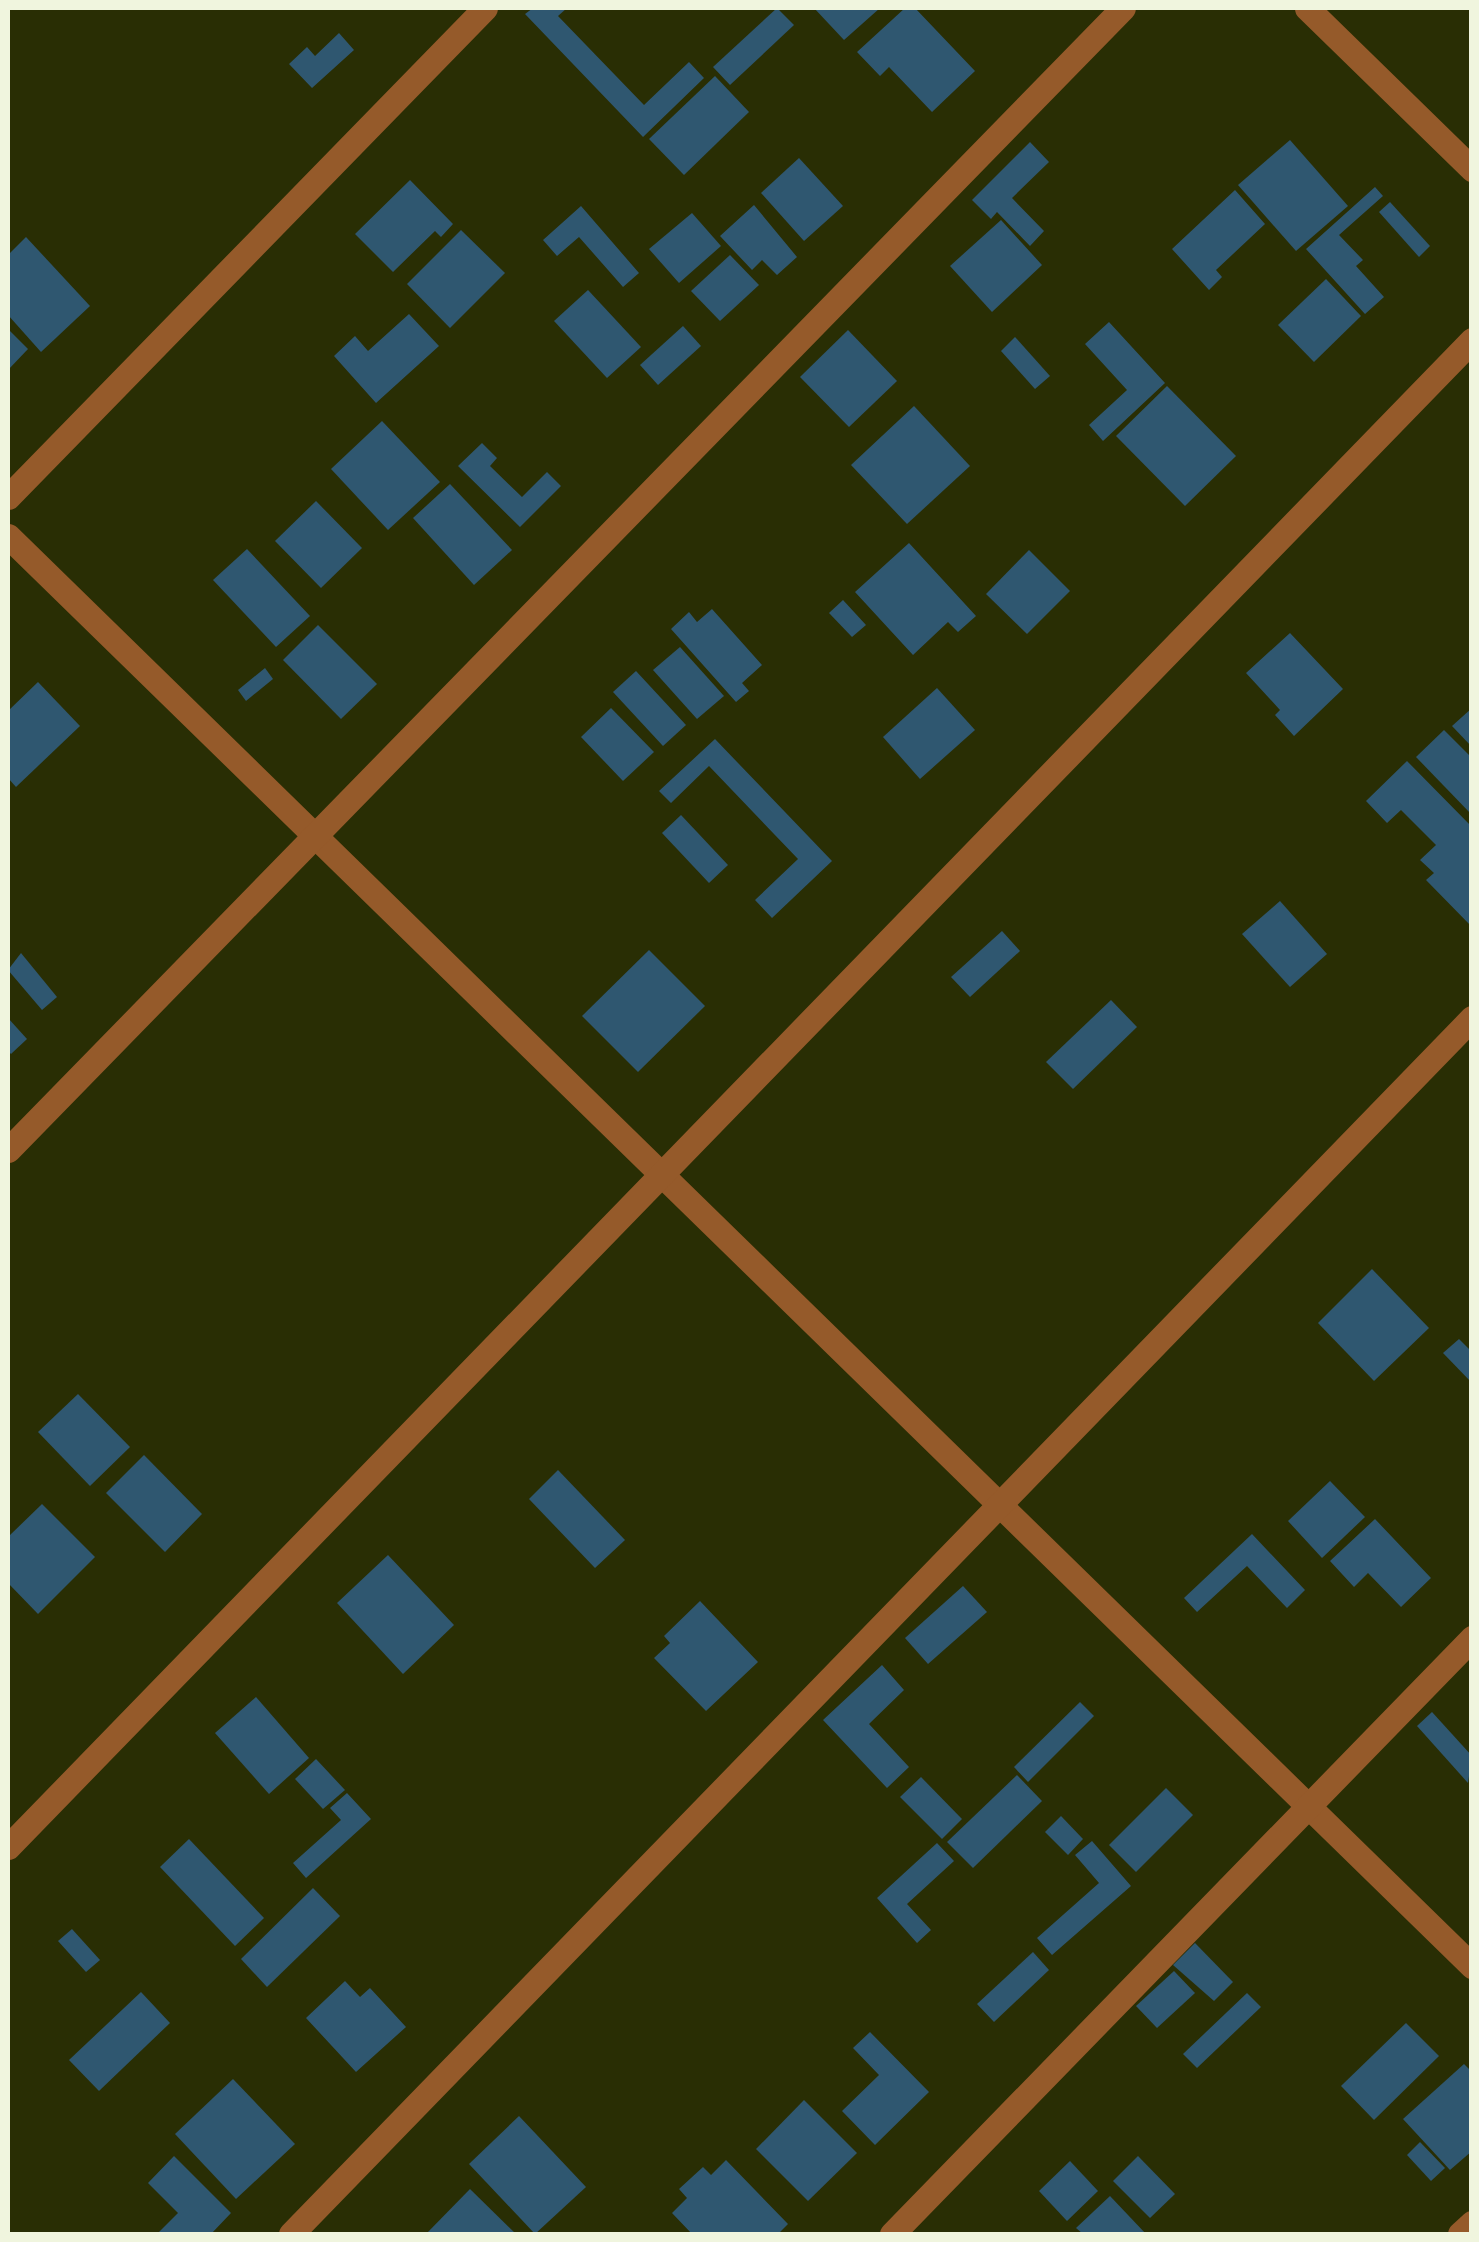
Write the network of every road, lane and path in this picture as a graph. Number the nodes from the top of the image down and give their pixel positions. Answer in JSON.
{"nodes":[{"id":1,"x":485,"y":8,"type":"edge"},
{"id":2,"x":1123,"y":8,"type":"edge"},
{"id":3,"x":1306,"y":8,"type":"edge"},
{"id":4,"x":1472,"y":169,"type":"edge"},
{"id":5,"x":1472,"y":340,"type":"edge"},
{"id":6,"x":8,"y":497,"type":"edge"},
{"id":7,"x":8,"y":536,"type":"edge"},
{"id":8,"x":314,"y":836,"type":"junction"},
{"id":9,"x":1472,"y":1018,"type":"edge"},
{"id":10,"x":8,"y":1150,"type":"edge"},
{"id":11,"x":661,"y":1174,"type":"junction"},
{"id":12,"x":999,"y":1504,"type":"junction"},
{"id":13,"x":1472,"y":1638,"type":"edge"},
{"id":14,"x":1308,"y":1806,"type":"junction"},
{"id":15,"x":8,"y":1847,"type":"edge"},
{"id":16,"x":1472,"y":1966,"type":"edge"},
{"id":17,"x":1472,"y":2223,"type":"edge"},
{"id":18,"x":292,"y":2234,"type":"edge"},
{"id":19,"x":892,"y":2234,"type":"edge"},
{"id":20,"x":1460,"y":2234,"type":"edge"}],
"edges":[{"from":1,"to":6,"type":"street"},
{"from":2,"to":8,"type":"street"},
{"from":3,"to":4,"type":"street"},
{"from":5,"to":11,"type":"street"},
{"from":7,"to":8,"type":"street"},
{"from":8,"to":10,"type":"street"},
{"from":8,"to":11,"type":"street"},
{"from":9,"to":12,"type":"street"},
{"from":11,"to":12,"type":"street"},
{"from":11,"to":15,"type":"street"},
{"from":12,"to":14,"type":"street"},
{"from":12,"to":18,"type":"street"},
{"from":13,"to":14,"type":"street"},
{"from":14,"to":16,"type":"street"},
{"from":14,"to":19,"type":"street"},
{"from":17,"to":20,"type":"street"}]}
